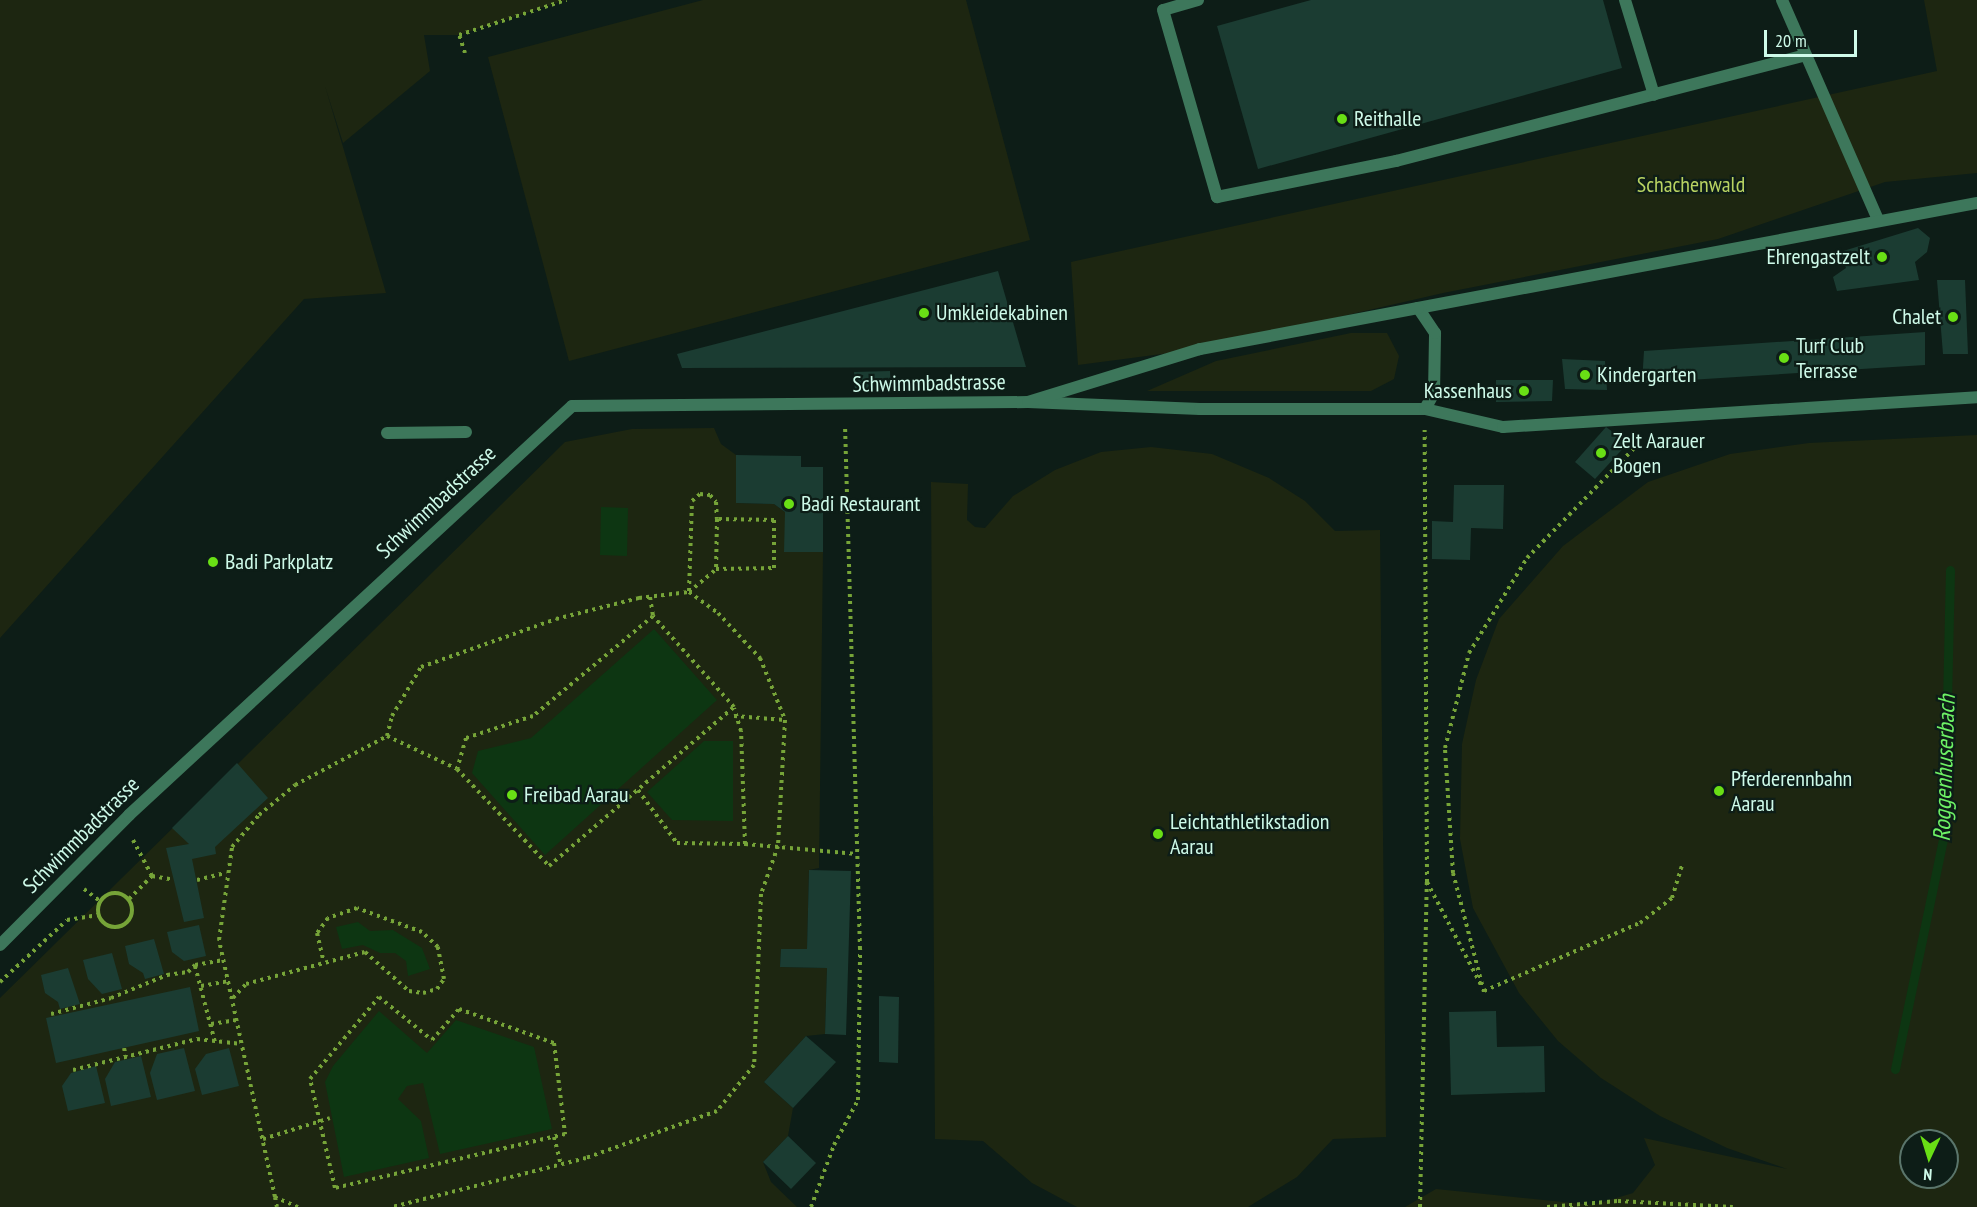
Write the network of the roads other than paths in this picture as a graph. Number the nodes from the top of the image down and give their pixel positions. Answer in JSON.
{"nodes":[{"id":1,"x":1198,"y":0,"type":"edge"},
{"id":2,"x":1625,"y":0,"type":"edge"},
{"id":3,"x":1782,"y":0,"type":"edge"},
{"id":4,"x":1806,"y":55,"type":"junction"},
{"id":5,"x":1654,"y":95,"type":"junction"},
{"id":6,"x":1977,"y":203,"type":"edge"},
{"id":7,"x":1878,"y":220,"type":"junction"},
{"id":8,"x":1418,"y":309,"type":"junction"},
{"id":9,"x":1977,"y":397,"type":"edge"},
{"id":10,"x":1028,"y":402,"type":"junction"},
{"id":11,"x":1425,"y":409,"type":"junction"},
{"id":12,"x":466,"y":432,"type":"dead end"},
{"id":13,"x":387,"y":433,"type":"dead end"},
{"id":14,"x":0,"y":945,"type":"edge"}],
"edges":[{"from":1,"to":5,"type":"street"},
{"from":2,"to":5,"type":"street"},
{"from":3,"to":4,"type":"street"},
{"from":4,"to":5,"type":"street"},
{"from":4,"to":7,"type":"street"},
{"from":6,"to":7,"type":"street","name":"Schwimmbadstrasse"},
{"from":7,"to":8,"type":"street","name":"Schwimmbadstrasse"},
{"from":8,"to":10,"type":"street","name":"Schwimmbadstrasse"},
{"from":8,"to":11,"type":"street"},
{"from":9,"to":11,"type":"street","name":"Schwimmbadstrasse"},
{"from":10,"to":11,"type":"street","name":"Schwimmbadstrasse"},
{"from":10,"to":14,"type":"street","name":"Schwimmbadstrasse"},
{"from":12,"to":13,"type":"street"}]}
